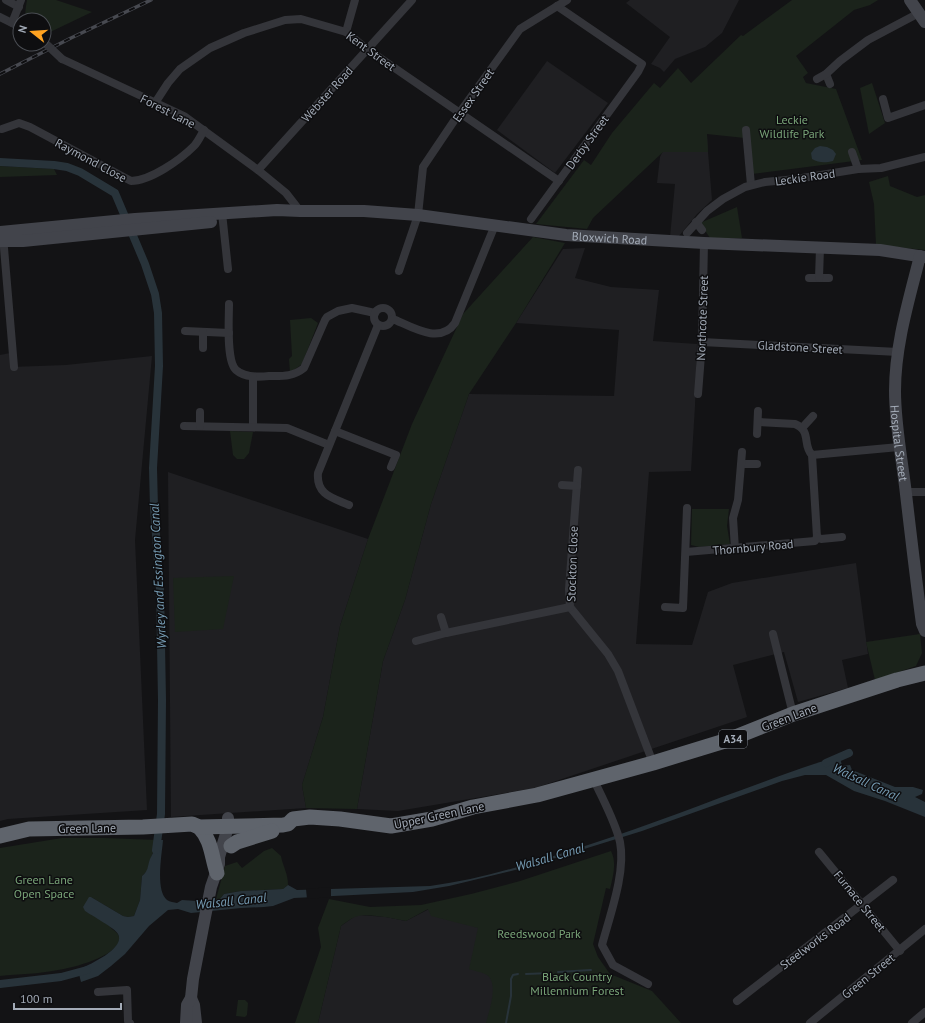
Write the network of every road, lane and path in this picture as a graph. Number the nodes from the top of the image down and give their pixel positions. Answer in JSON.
{"nodes":[{"id":1,"x":6,"y":0,"type":"edge"},
{"id":2,"x":355,"y":0,"type":"edge"},
{"id":3,"x":412,"y":0,"type":"edge"},
{"id":4,"x":567,"y":0,"type":"edge"},
{"id":5,"x":910,"y":0,"type":"edge"},
{"id":6,"x":20,"y":4,"type":"edge"},
{"id":7,"x":557,"y":6,"type":"junction"},
{"id":8,"x":0,"y":17,"type":"edge"},
{"id":9,"x":922,"y":17,"type":"edge"},
{"id":10,"x":12,"y":23,"type":"edge"},
{"id":11,"x":346,"y":32,"type":"junction"},
{"id":12,"x":367,"y":49,"type":"junction"},
{"id":13,"x":52,"y":50,"type":"edge"},
{"id":14,"x":826,"y":74,"type":"junction"},
{"id":15,"x":817,"y":79,"type":"dead end"},
{"id":16,"x":830,"y":84,"type":"dead end"},
{"id":17,"x":883,"y":99,"type":"dead end"},
{"id":18,"x":155,"y":103,"type":"junction"},
{"id":19,"x":925,"y":105,"type":"edge"},
{"id":20,"x":460,"y":112,"type":"junction"},
{"id":21,"x":8,"y":128,"type":"dead end"},
{"id":22,"x":204,"y":130,"type":"junction"},
{"id":23,"x":746,"y":130,"type":"dead end"},
{"id":24,"x":852,"y":152,"type":"dead end"},
{"id":25,"x":925,"y":157,"type":"edge"},
{"id":26,"x":858,"y":169,"type":"junction"},
{"id":27,"x":258,"y":170,"type":"junction"},
{"id":28,"x":559,"y":181,"type":"junction"},
{"id":29,"x":751,"y":185,"type":"junction"},
{"id":30,"x":300,"y":211,"type":"junction"},
{"id":31,"x":418,"y":215,"type":"junction"},
{"id":32,"x":222,"y":217,"type":"junction"},
{"id":33,"x":531,"y":219,"type":"dead end"},
{"id":34,"x":696,"y":222,"type":"junction"},
{"id":35,"x":495,"y":225,"type":"junction"},
{"id":36,"x":702,"y":230,"type":"dead end"},
{"id":37,"x":687,"y":233,"type":"dead end"},
{"id":38,"x":1,"y":237,"type":"edge"},
{"id":39,"x":704,"y":243,"type":"junction"},
{"id":40,"x":820,"y":248,"type":"junction"},
{"id":41,"x":922,"y":256,"type":"edge"},
{"id":42,"x":228,"y":269,"type":"dead end"},
{"id":43,"x":399,"y":271,"type":"dead end"},
{"id":44,"x":809,"y":278,"type":"dead end"},
{"id":45,"x":819,"y":278,"type":"junction"},
{"id":46,"x":829,"y":278,"type":"dead end"},
{"id":47,"x":229,"y":304,"type":"dead end"},
{"id":48,"x":375,"y":313,"type":"junction"},
{"id":49,"x":393,"y":319,"type":"junction"},
{"id":50,"x":378,"y":325,"type":"junction"},
{"id":51,"x":184,"y":331,"type":"dead end"},
{"id":52,"x":204,"y":332,"type":"junction"},
{"id":53,"x":229,"y":333,"type":"junction"},
{"id":54,"x":702,"y":342,"type":"junction"},
{"id":55,"x":203,"y":348,"type":"dead end"},
{"id":56,"x":898,"y":352,"type":"junction"},
{"id":57,"x":14,"y":367,"type":"dead end"},
{"id":58,"x":253,"y":377,"type":"junction"},
{"id":59,"x":698,"y":394,"type":"dead end"},
{"id":60,"x":758,"y":411,"type":"dead end"},
{"id":61,"x":200,"y":412,"type":"dead end"},
{"id":62,"x":813,"y":416,"type":"dead end"},
{"id":63,"x":758,"y":422,"type":"junction"},
{"id":64,"x":184,"y":426,"type":"dead end"},
{"id":65,"x":200,"y":426,"type":"junction"},
{"id":66,"x":253,"y":428,"type":"junction"},
{"id":67,"x":802,"y":428,"type":"junction"},
{"id":68,"x":335,"y":431,"type":"junction"},
{"id":69,"x":757,"y":434,"type":"dead end"},
{"id":70,"x":329,"y":445,"type":"junction"},
{"id":71,"x":899,"y":447,"type":"junction"},
{"id":72,"x":742,"y":452,"type":"dead end"},
{"id":73,"x":812,"y":456,"type":"junction"},
{"id":74,"x":742,"y":464,"type":"junction"},
{"id":75,"x":757,"y":464,"type":"dead end"},
{"id":76,"x":391,"y":467,"type":"dead end"},
{"id":77,"x":578,"y":470,"type":"dead end"},
{"id":78,"x":562,"y":485,"type":"dead end"},
{"id":79,"x":577,"y":486,"type":"junction"},
{"id":80,"x":906,"y":492,"type":"junction"},
{"id":81,"x":925,"y":492,"type":"edge"},
{"id":82,"x":349,"y":505,"type":"dead end"},
{"id":83,"x":688,"y":508,"type":"dead end"},
{"id":84,"x":817,"y":537,"type":"junction"},
{"id":85,"x":842,"y":537,"type":"dead end"},
{"id":86,"x":735,"y":549,"type":"junction"},
{"id":87,"x":686,"y":552,"type":"junction"},
{"id":88,"x":570,"y":607,"type":"junction"},
{"id":89,"x":665,"y":607,"type":"dead end"},
{"id":90,"x":441,"y":617,"type":"dead end"},
{"id":91,"x":925,"y":631,"type":"edge"},
{"id":92,"x":446,"y":633,"type":"junction"},
{"id":93,"x":773,"y":634,"type":"dead end"},
{"id":94,"x":416,"y":641,"type":"dead end"},
{"id":95,"x":925,"y":673,"type":"edge"},
{"id":96,"x":793,"y":714,"type":"junction"},
{"id":97,"x":653,"y":764,"type":"junction"},
{"id":98,"x":594,"y":780,"type":"junction"},
{"id":99,"x":537,"y":795,"type":"joint"},
{"id":100,"x":233,"y":822,"type":"junction"},
{"id":101,"x":288,"y":822,"type":"junction"},
{"id":102,"x":196,"y":826,"type":"junction"},
{"id":103,"x":0,"y":836,"type":"edge"},
{"id":104,"x":231,"y":846,"type":"junction"},
{"id":105,"x":820,"y":852,"type":"dead end"},
{"id":106,"x":218,"y":868,"type":"junction"},
{"id":107,"x":893,"y":880,"type":"dead end"},
{"id":108,"x":862,"y":905,"type":"junction"},
{"id":109,"x":925,"y":929,"type":"edge"},
{"id":110,"x":900,"y":950,"type":"junction"},
{"id":111,"x":648,"y":984,"type":"dead end"},
{"id":112,"x":98,"y":992,"type":"dead end"},
{"id":113,"x":191,"y":998,"type":"junction"},
{"id":114,"x":737,"y":1001,"type":"dead end"},
{"id":115,"x":925,"y":1012,"type":"edge"},
{"id":116,"x":130,"y":1023,"type":"edge"},
{"id":117,"x":186,"y":1023,"type":"edge"},
{"id":118,"x":196,"y":1023,"type":"edge"},
{"id":119,"x":810,"y":1023,"type":"edge"},
{"id":120,"x":912,"y":1023,"type":"edge"}],
"edges":[{"from":1,"to":6,"type":"street"},
{"from":2,"to":11,"type":"street"},
{"from":3,"to":12,"type":"street","name":"Webster Road"},
{"from":4,"to":7,"type":"street","name":"Essex Street"},
{"from":5,"to":9,"type":"main road"},
{"from":7,"to":20,"type":"street","name":"Essex Street"},
{"from":7,"to":28,"type":"street","name":"Derby Street"},
{"from":8,"to":10,"type":"street"},
{"from":9,"to":14,"type":"street"},
{"from":11,"to":12,"type":"street","name":"Kent Street"},
{"from":11,"to":18,"type":"street","name":"Kent Street"},
{"from":12,"to":20,"type":"street","name":"Kent Street"},
{"from":12,"to":27,"type":"street","name":"Webster Road"},
{"from":13,"to":18,"type":"street","name":"Forest Lane","bridge":true},
{"from":14,"to":15,"type":"street"},
{"from":14,"to":16,"type":"street"},
{"from":17,"to":19,"type":"street"},
{"from":18,"to":22,"type":"street","name":"Forest Lane"},
{"from":20,"to":28,"type":"street","name":"Kent Street"},
{"from":20,"to":31,"type":"street","name":"Essex Street"},
{"from":21,"to":22,"type":"street","name":"Raymond Close"},
{"from":22,"to":27,"type":"street","name":"Forest Lane"},
{"from":23,"to":29,"type":"street"},
{"from":24,"to":26,"type":"street"},
{"from":25,"to":26,"type":"street","name":"Leckie Road"},
{"from":26,"to":29,"type":"street","name":"Leckie Road"},
{"from":27,"to":30,"type":"street","name":"Forest Lane"},
{"from":28,"to":33,"type":"street","name":"Derby Street"},
{"from":29,"to":34,"type":"street","name":"Leckie Road"},
{"from":30,"to":31,"type":"main road","name":"Bloxwich Road"},
{"from":30,"to":32,"type":"main road","name":"Bloxwich Road"},
{"from":31,"to":35,"type":"main road","name":"Bloxwich Road"},
{"from":31,"to":43,"type":"street","name":"Essex Street"},
{"from":32,"to":38,"type":"main road","name":"Bloxwich Road"},
{"from":32,"to":42,"type":"street"},
{"from":34,"to":36,"type":"street"},
{"from":34,"to":37,"type":"street","name":"Leckie Road"},
{"from":35,"to":39,"type":"main road","name":"Bloxwich Road"},
{"from":35,"to":49,"type":"street"},
{"from":38,"to":57,"type":"street"},
{"from":39,"to":40,"type":"main road","name":"Bloxwich Road"},
{"from":39,"to":54,"type":"street","name":"Northcote Street"},
{"from":40,"to":41,"type":"main road","name":"Bloxwich Road"},
{"from":40,"to":45,"type":"street"},
{"from":41,"to":56,"type":"main road","name":"Hospital Street"},
{"from":44,"to":45,"type":"street"},
{"from":45,"to":46,"type":"street"},
{"from":47,"to":53,"type":"street"},
{"from":48,"to":49,"type":"street"},
{"from":48,"to":50,"type":"street"},
{"from":48,"to":58,"type":"street"},
{"from":49,"to":50,"type":"street"},
{"from":50,"to":68,"type":"street"},
{"from":51,"to":52,"type":"street"},
{"from":52,"to":53,"type":"street"},
{"from":52,"to":55,"type":"street"},
{"from":53,"to":58,"type":"street"},
{"from":54,"to":56,"type":"street","name":"Gladstone Street"},
{"from":54,"to":59,"type":"street","name":"Northcote Street"},
{"from":56,"to":71,"type":"main road","name":"Hospital Street"},
{"from":58,"to":66,"type":"street"},
{"from":60,"to":63,"type":"street"},
{"from":61,"to":65,"type":"street"},
{"from":62,"to":67,"type":"street"},
{"from":63,"to":67,"type":"street"},
{"from":63,"to":69,"type":"street"},
{"from":64,"to":65,"type":"street"},
{"from":65,"to":66,"type":"street"},
{"from":66,"to":70,"type":"street"},
{"from":67,"to":73,"type":"street"},
{"from":68,"to":70,"type":"street"},
{"from":68,"to":76,"type":"street"},
{"from":70,"to":82,"type":"street"},
{"from":71,"to":73,"type":"street"},
{"from":71,"to":80,"type":"main road","name":"Hospital Street"},
{"from":72,"to":74,"type":"street"},
{"from":73,"to":84,"type":"street"},
{"from":74,"to":75,"type":"street"},
{"from":74,"to":86,"type":"street"},
{"from":77,"to":79,"type":"street","name":"Stockton Close"},
{"from":78,"to":79,"type":"street"},
{"from":79,"to":88,"type":"street","name":"Stockton Close"},
{"from":80,"to":81,"type":"street"},
{"from":80,"to":91,"type":"main road","name":"Hospital Street"},
{"from":83,"to":87,"type":"street"},
{"from":84,"to":85,"type":"street","name":"Thornbury Road"},
{"from":84,"to":86,"type":"street","name":"Thornbury Road"},
{"from":86,"to":87,"type":"street","name":"Thornbury Road"},
{"from":87,"to":89,"type":"street"},
{"from":88,"to":92,"type":"street"},
{"from":88,"to":97,"type":"street","name":"Stockton Close"},
{"from":90,"to":92,"type":"street"},
{"from":92,"to":94,"type":"street"},
{"from":93,"to":96,"type":"street"},
{"from":95,"to":96,"type":"highway","name":"Green Lane","number":"A34"},
{"from":96,"to":97,"type":"highway","name":"Green Lane","number":"A34"},
{"from":97,"to":98,"type":"highway","name":"Green Lane","number":"A34"},
{"from":98,"to":99,"type":"highway","name":"Green Lane","number":"A34"},
{"from":98,"to":111,"type":"street"},
{"from":99,"to":101,"type":"highway","name":"Upper Green Lane","number":"A34"},
{"from":100,"to":101,"type":"highway","number":"A34"},
{"from":100,"to":102,"type":"highway","number":"A34"},
{"from":100,"to":104,"type":"main road"},
{"from":100,"to":106,"type":"main road"},
{"from":101,"to":104,"type":"highway"},
{"from":102,"to":103,"type":"highway","name":"Green Lane","number":"A34"},
{"from":102,"to":106,"type":"highway"},
{"from":104,"to":106,"type":"main road"},
{"from":105,"to":108,"type":"street","name":"Furnace Street"},
{"from":106,"to":113,"type":"main road"},
{"from":107,"to":108,"type":"street","name":"Steelworks Road"},
{"from":108,"to":110,"type":"street","name":"Furnace Street"},
{"from":108,"to":114,"type":"street","name":"Steelworks Road"},
{"from":109,"to":110,"type":"street","name":"Green Street"},
{"from":110,"to":119,"type":"street","name":"Green Street"},
{"from":112,"to":116,"type":"street"},
{"from":113,"to":117,"type":"main road"},
{"from":113,"to":118,"type":"main road"},
{"from":115,"to":120,"type":"street"}]}
